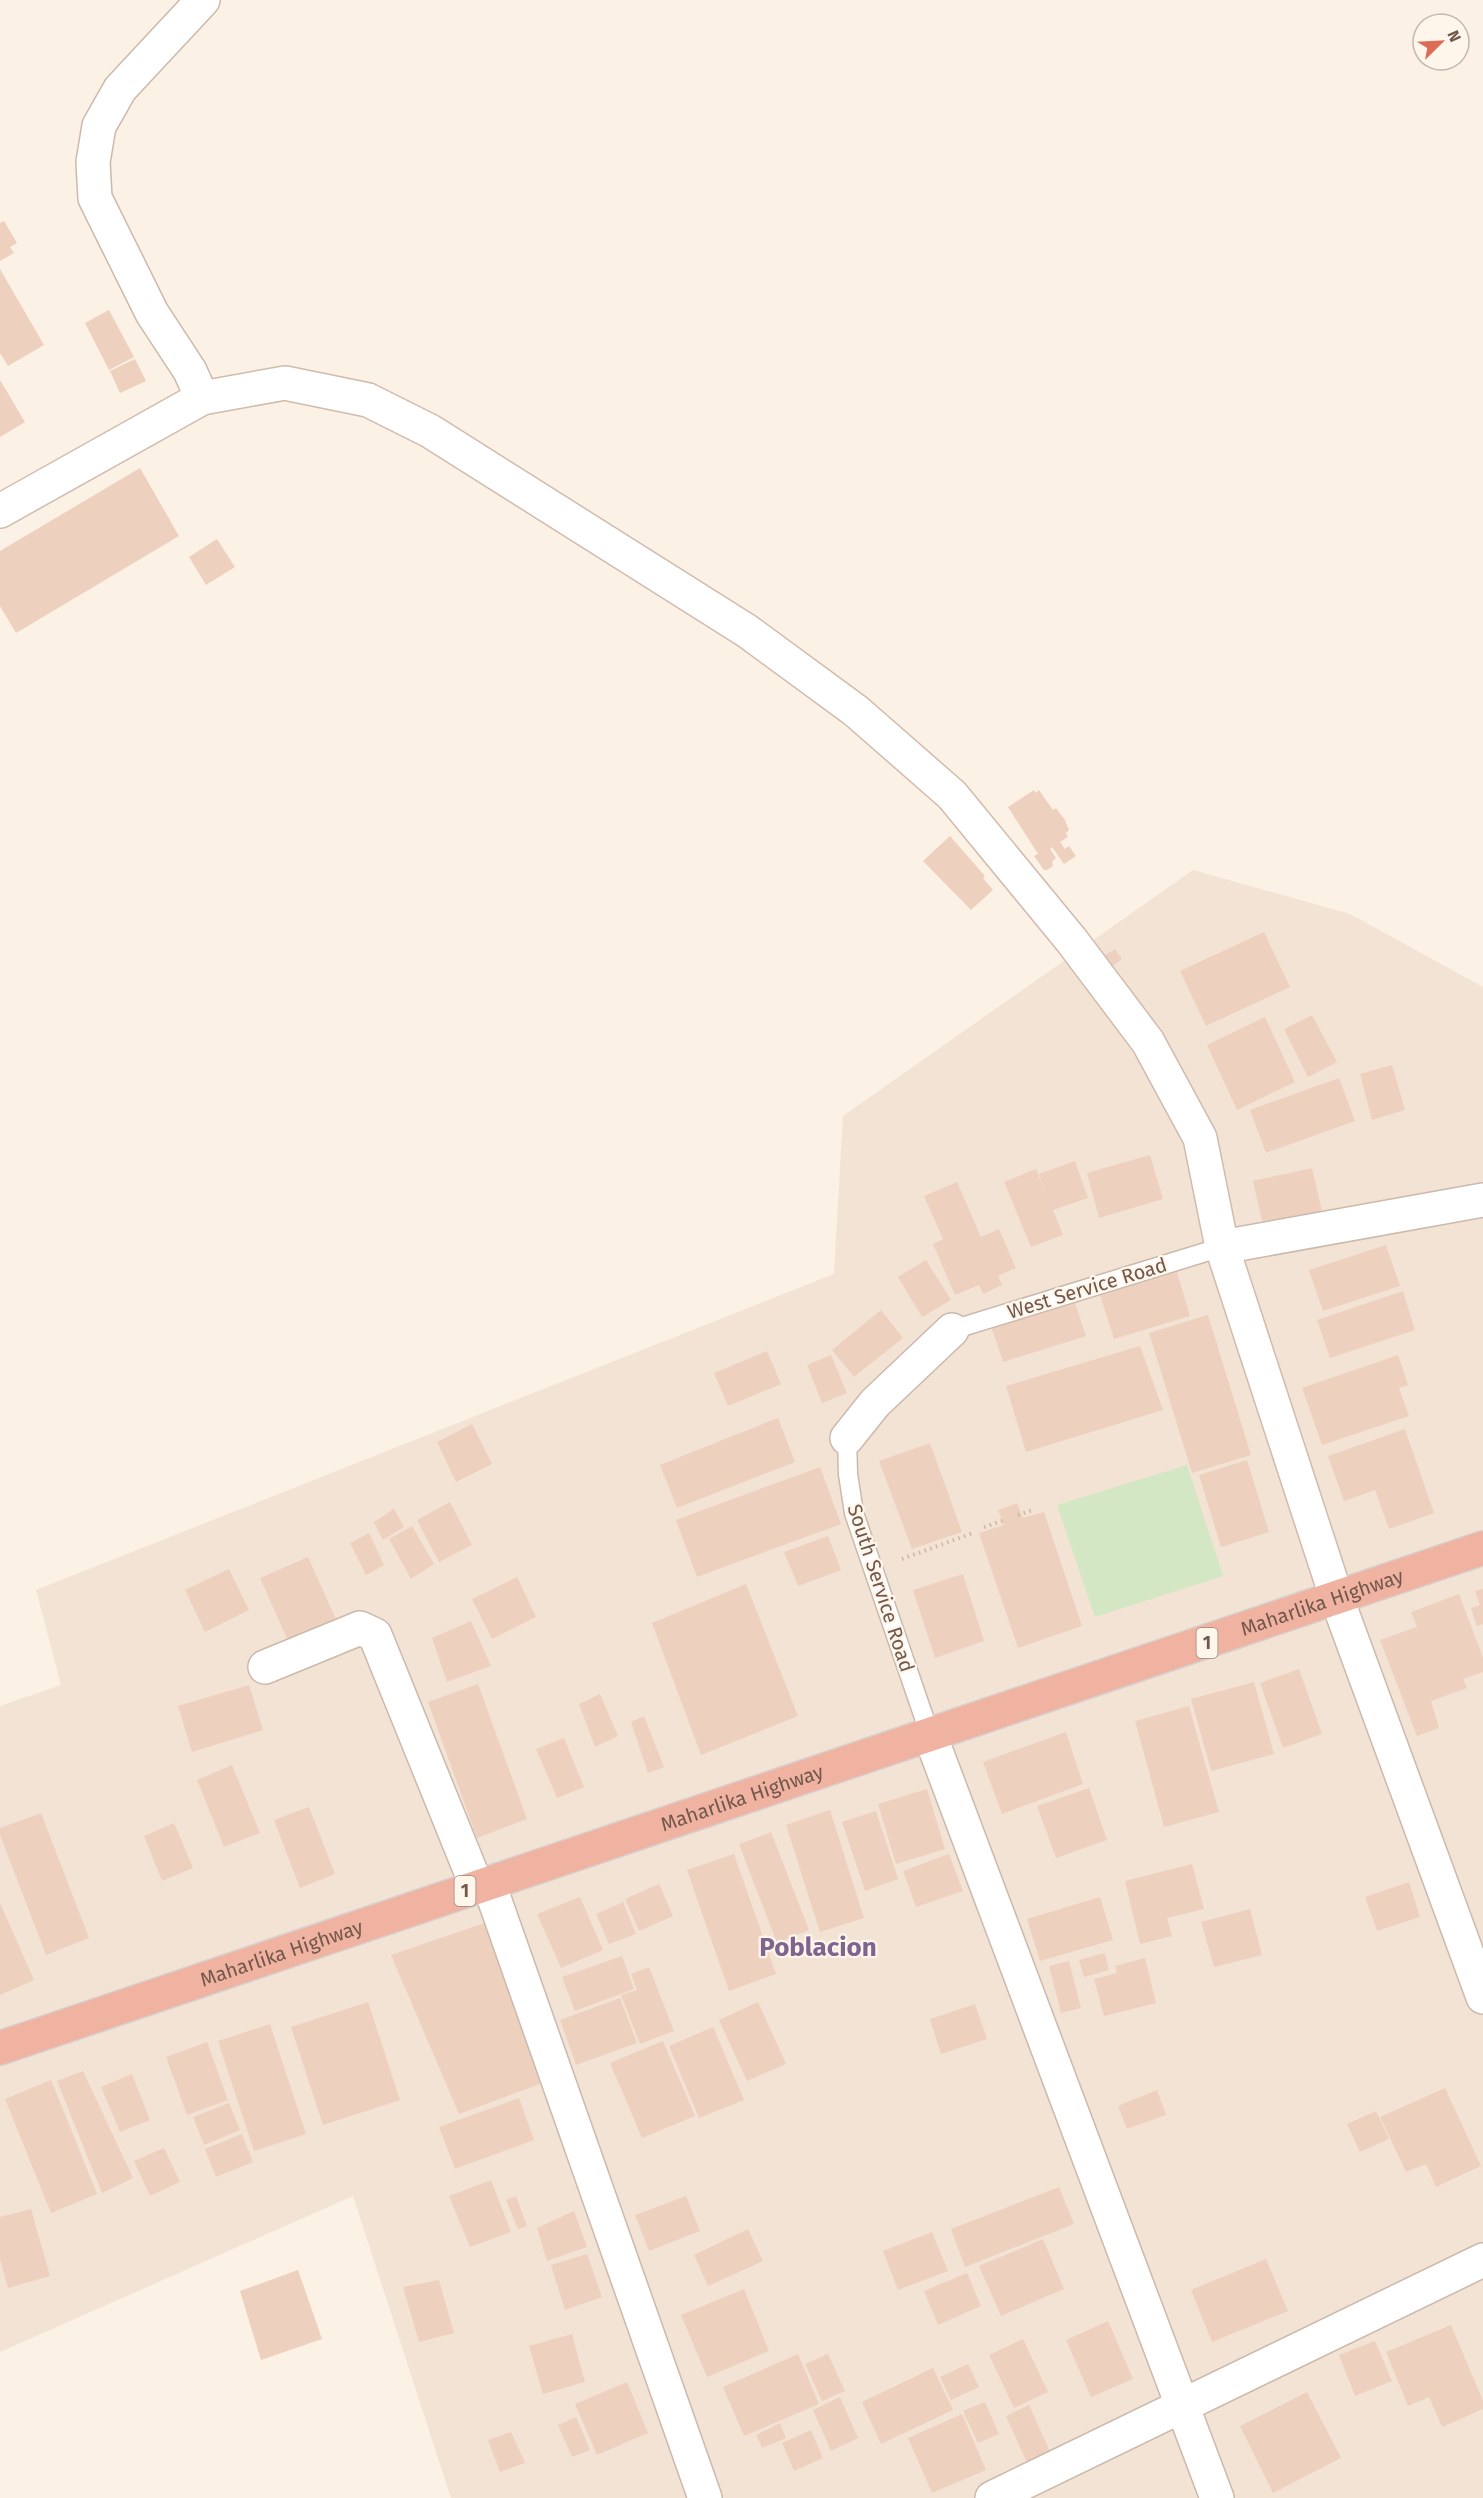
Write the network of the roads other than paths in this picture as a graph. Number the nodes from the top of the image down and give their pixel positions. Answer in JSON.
{"nodes":[{"id":1,"x":202,"y":0,"type":"edge"},
{"id":2,"x":202,"y":398,"type":"junction"},
{"id":3,"x":0,"y":511,"type":"edge"},
{"id":4,"x":1483,"y":1200,"type":"edge"},
{"id":5,"x":1222,"y":1247,"type":"junction"},
{"id":6,"x":952,"y":1330,"type":"joint"},
{"id":7,"x":847,"y":1438,"type":"joint"},
{"id":8,"x":1483,"y":1548,"type":"edge"},
{"id":9,"x":1337,"y":1599,"type":"junction"},
{"id":10,"x":265,"y":1667,"type":"dead end"},
{"id":11,"x":930,"y":1735,"type":"junction"},
{"id":12,"x":483,"y":1885,"type":"junction"},
{"id":13,"x":1483,"y":1996,"type":"edge"},
{"id":14,"x":0,"y":2048,"type":"edge"},
{"id":15,"x":1483,"y":2260,"type":"edge"},
{"id":16,"x":1182,"y":2407,"type":"junction"},
{"id":17,"x":705,"y":2498,"type":"edge"},
{"id":18,"x":992,"y":2498,"type":"edge"},
{"id":19,"x":1217,"y":2498,"type":"edge"}],
"edges":[{"from":1,"to":2,"type":"street"},
{"from":2,"to":3,"type":"street"},
{"from":2,"to":5,"type":"street"},
{"from":4,"to":5,"type":"street"},
{"from":5,"to":6,"type":"lane","name":"West Service Road"},
{"from":5,"to":9,"type":"street"},
{"from":6,"to":7,"type":"street"},
{"from":7,"to":11,"type":"lane","name":"South Service Road"},
{"from":8,"to":9,"type":"highway","name":"Maharlika Highway","number":"1"},
{"from":9,"to":11,"type":"highway","name":"Maharlika Highway","number":"1"},
{"from":9,"to":13,"type":"street"},
{"from":10,"to":12,"type":"street"},
{"from":11,"to":12,"type":"highway","name":"Maharlika Highway","number":"1"},
{"from":11,"to":16,"type":"street"},
{"from":12,"to":14,"type":"highway","name":"Maharlika Highway","number":"1"},
{"from":12,"to":17,"type":"street"},
{"from":15,"to":16,"type":"street"},
{"from":16,"to":18,"type":"street"},
{"from":16,"to":19,"type":"street"}]}
